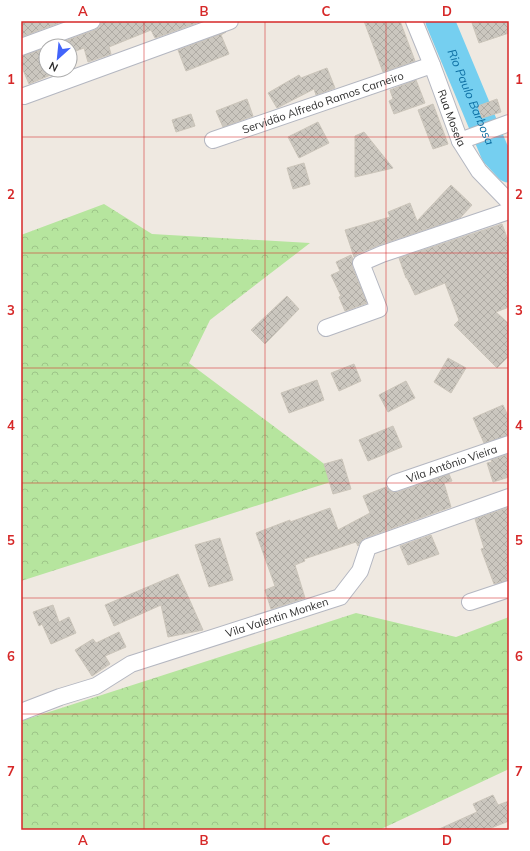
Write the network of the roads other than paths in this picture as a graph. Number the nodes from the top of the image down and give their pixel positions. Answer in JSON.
{"nodes":[{"id":1,"x":92,"y":21,"type":"edge"},
{"id":2,"x":230,"y":21,"type":"edge"},
{"id":3,"x":414,"y":21,"type":"edge"},
{"id":4,"x":21,"y":47,"type":"edge"},
{"id":5,"x":432,"y":65,"type":"junction"},
{"id":6,"x":24,"y":96,"type":"dead end"},
{"id":7,"x":504,"y":125,"type":"edge"},
{"id":8,"x":213,"y":140,"type":"dead end"},
{"id":9,"x":460,"y":141,"type":"junction"},
{"id":10,"x":509,"y":202,"type":"edge"},
{"id":11,"x":509,"y":211,"type":"edge"},
{"id":12,"x":326,"y":328,"type":"dead end"},
{"id":13,"x":509,"y":444,"type":"edge"},
{"id":14,"x":394,"y":483,"type":"dead end"},
{"id":15,"x":509,"y":497,"type":"edge"},
{"id":16,"x":509,"y":589,"type":"edge"},
{"id":17,"x":470,"y":602,"type":"dead end"},
{"id":18,"x":21,"y":712,"type":"edge"}],
"edges":[{"from":1,"to":4,"type":"street"},
{"from":2,"to":6,"type":"street"},
{"from":3,"to":5,"type":"street","name":"Rua Mosela"},
{"from":5,"to":8,"type":"street","name":"Servidão Alfredo Ramos Carneiro"},
{"from":5,"to":9,"type":"street","name":"Rua Mosela"},
{"from":7,"to":9,"type":"street"},
{"from":9,"to":10,"type":"street","name":"Rua Mosela"},
{"from":11,"to":12,"type":"street"},
{"from":13,"to":14,"type":"street","name":"Vila Antônio Vieira"},
{"from":15,"to":18,"type":"street","name":"Vila Valentin Monken"},
{"from":16,"to":17,"type":"street"}]}
